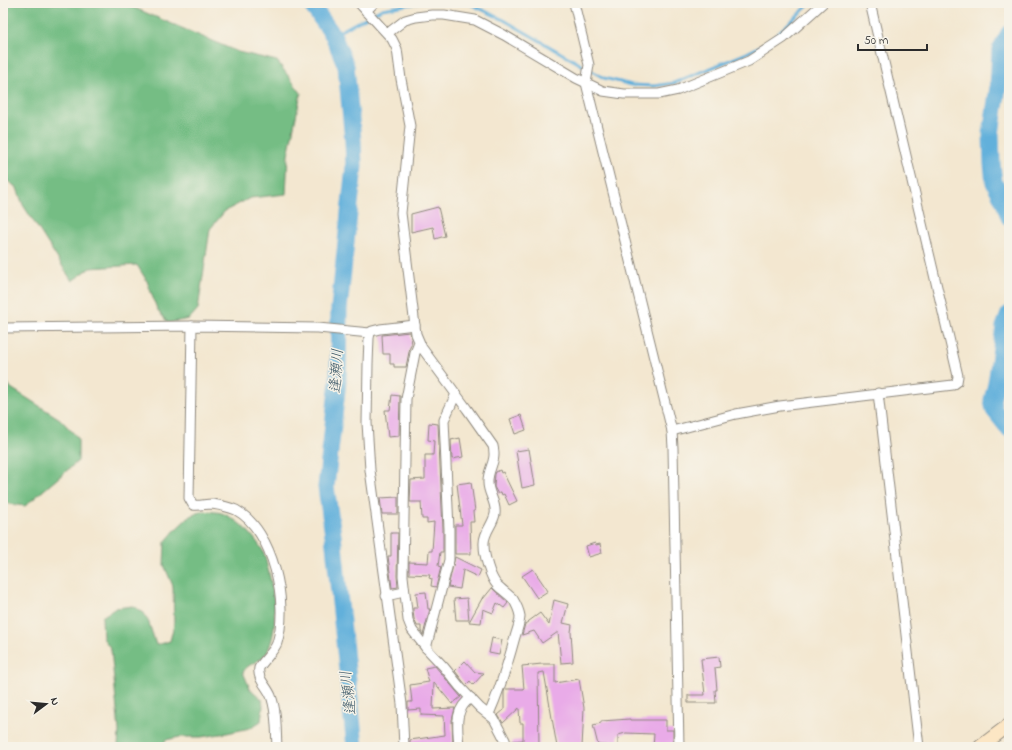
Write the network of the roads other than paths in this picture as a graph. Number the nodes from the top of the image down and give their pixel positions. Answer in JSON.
{"nodes":[{"id":1,"x":359,"y":3,"type":"edge"},
{"id":2,"x":374,"y":3,"type":"edge"},
{"id":3,"x":574,"y":3,"type":"edge"},
{"id":4,"x":823,"y":3,"type":"edge"},
{"id":5,"x":870,"y":3,"type":"edge"},
{"id":6,"x":367,"y":12,"type":"junction"},
{"id":7,"x":388,"y":33,"type":"junction"},
{"id":8,"x":587,"y":79,"type":"junction"},
{"id":9,"x":414,"y":325,"type":"junction"},
{"id":10,"x":192,"y":326,"type":"junction"},
{"id":11,"x":3,"y":328,"type":"edge"},
{"id":12,"x":366,"y":333,"type":"junction"},
{"id":13,"x":419,"y":343,"type":"junction"},
{"id":14,"x":878,"y":393,"type":"junction"},
{"id":15,"x":456,"y":394,"type":"junction"},
{"id":16,"x":672,"y":431,"type":"junction"},
{"id":17,"x":404,"y":592,"type":"junction"},
{"id":18,"x":386,"y":596,"type":"junction"},
{"id":19,"x":426,"y":648,"type":"junction"},
{"id":20,"x":471,"y":698,"type":"junction"},
{"id":21,"x":489,"y":714,"type":"junction"},
{"id":22,"x":1009,"y":725,"type":"edge"},
{"id":23,"x":277,"y":747,"type":"edge"},
{"id":24,"x":404,"y":747,"type":"edge"},
{"id":25,"x":459,"y":747,"type":"edge"},
{"id":26,"x":507,"y":747,"type":"edge"},
{"id":27,"x":679,"y":747,"type":"edge"},
{"id":28,"x":919,"y":747,"type":"edge"},
{"id":29,"x":980,"y":747,"type":"edge"}],
"edges":[{"from":1,"to":6,"type":"street"},
{"from":2,"to":6,"type":"street"},
{"from":3,"to":8,"type":"street"},
{"from":4,"to":8,"type":"street"},
{"from":5,"to":14,"type":"street"},
{"from":6,"to":7,"type":"street"},
{"from":7,"to":8,"type":"street"},
{"from":7,"to":9,"type":"street"},
{"from":8,"to":16,"type":"street"},
{"from":9,"to":12,"type":"street"},
{"from":9,"to":13,"type":"street"},
{"from":10,"to":11,"type":"street"},
{"from":10,"to":12,"type":"street"},
{"from":10,"to":23,"type":"street"},
{"from":12,"to":18,"type":"street"},
{"from":13,"to":15,"type":"street"},
{"from":13,"to":17,"type":"street"},
{"from":14,"to":16,"type":"street"},
{"from":14,"to":28,"type":"street"},
{"from":15,"to":19,"type":"street"},
{"from":15,"to":21,"type":"street"},
{"from":16,"to":27,"type":"street"},
{"from":17,"to":18,"type":"street"},
{"from":17,"to":19,"type":"street"},
{"from":18,"to":24,"type":"street"},
{"from":19,"to":20,"type":"street"},
{"from":20,"to":21,"type":"street"},
{"from":20,"to":25,"type":"street"},
{"from":21,"to":26,"type":"street"},
{"from":22,"to":29,"type":"street"}]}
